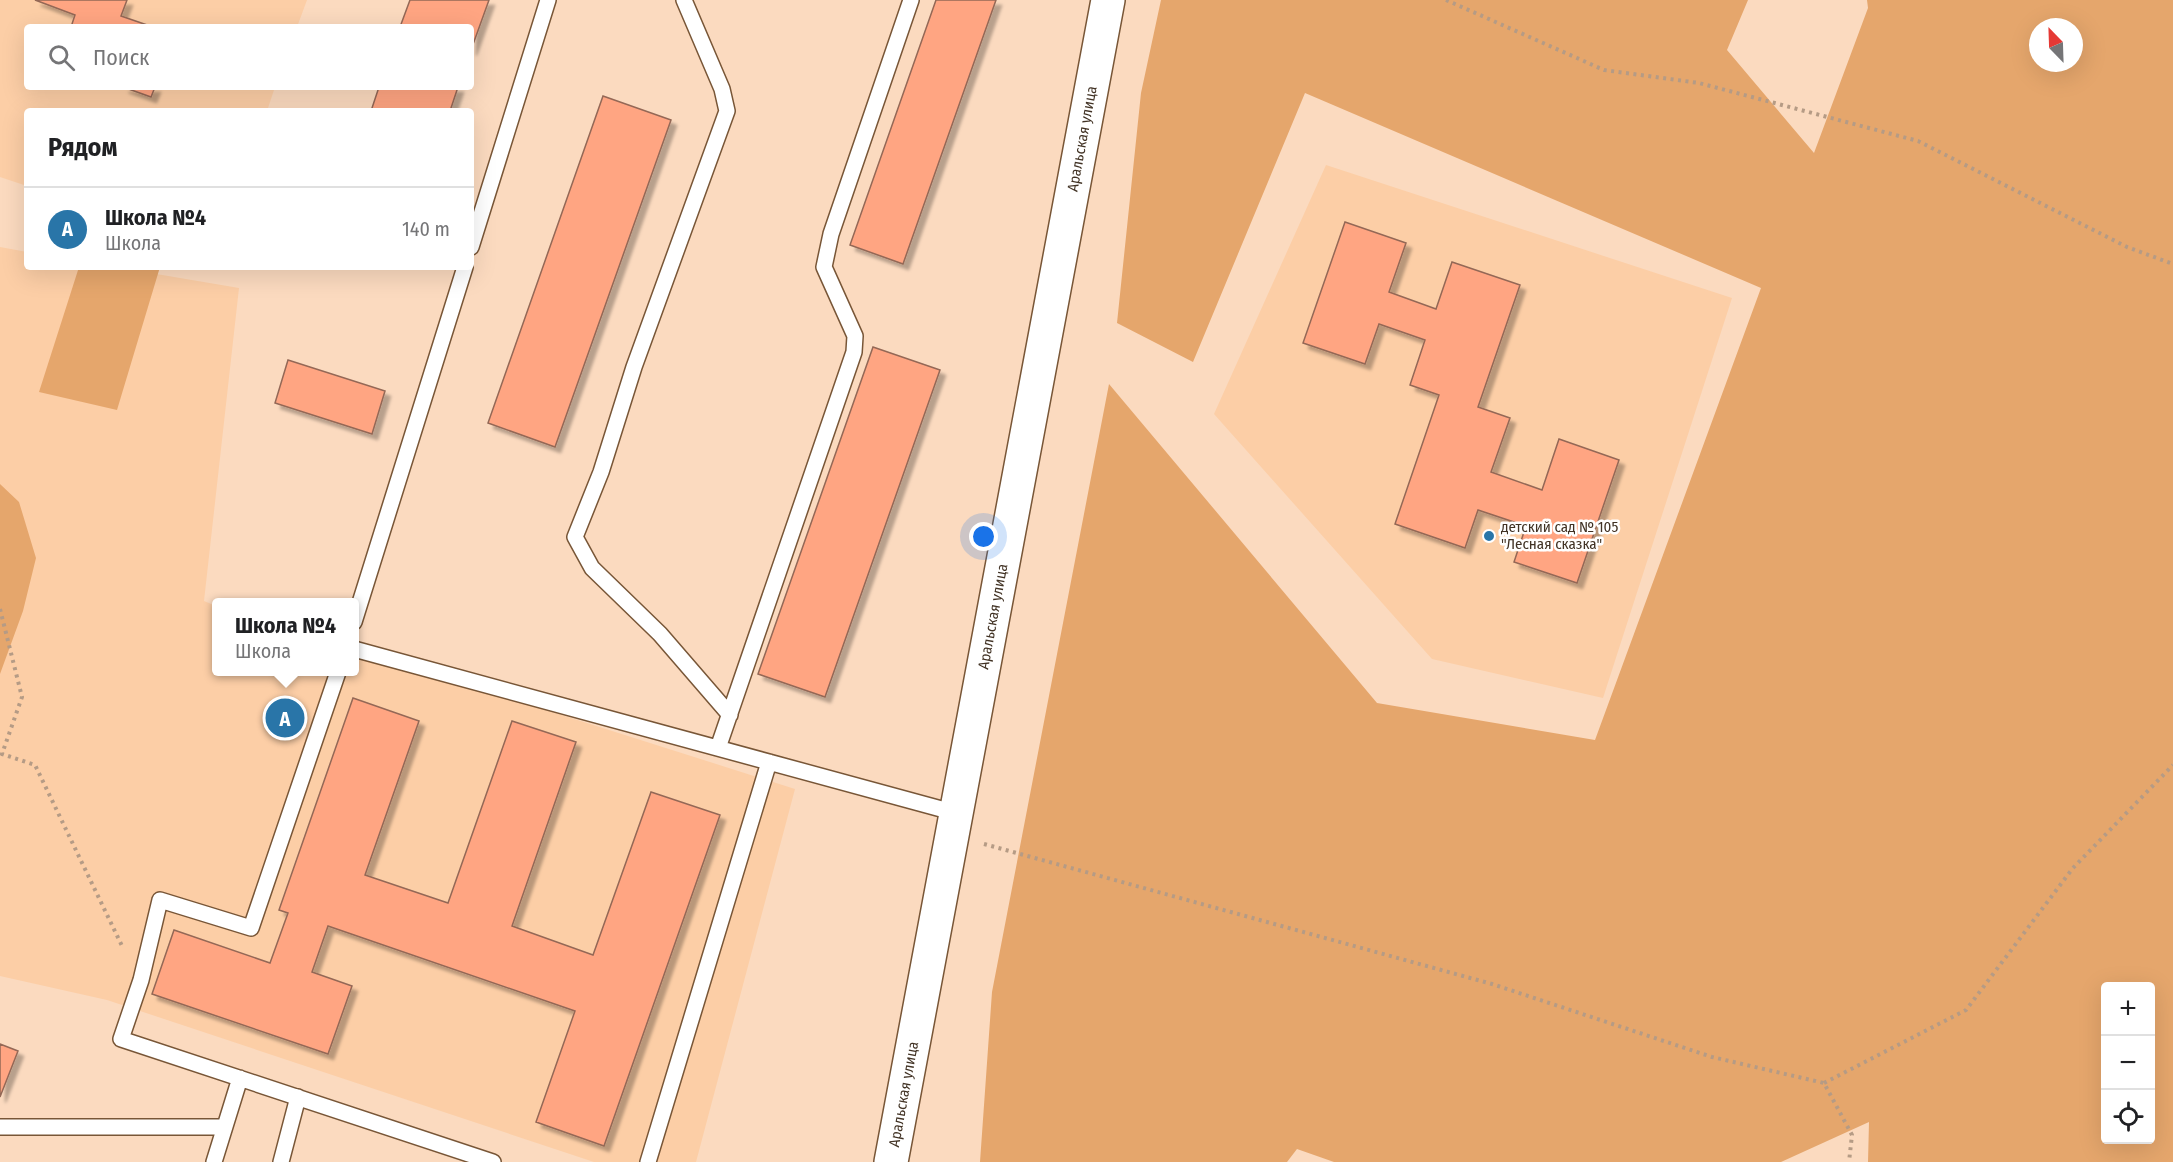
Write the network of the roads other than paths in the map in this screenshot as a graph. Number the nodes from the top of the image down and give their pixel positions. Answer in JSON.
{"nodes":[{"id":1,"x":548,"y":0,"type":"edge"},
{"id":2,"x":684,"y":0,"type":"edge"},
{"id":3,"x":911,"y":0,"type":"edge"},
{"id":4,"x":1108,"y":0,"type":"edge"},
{"id":5,"x":474,"y":237,"type":"edge"},
{"id":6,"x":464,"y":270,"type":"edge"},
{"id":7,"x":359,"y":606,"type":"edge"},
{"id":8,"x":359,"y":650,"type":"edge"},
{"id":9,"x":337,"y":676,"type":"edge"},
{"id":10,"x":730,"y":716,"type":"junction"},
{"id":11,"x":718,"y":748,"type":"junction"},
{"id":12,"x":769,"y":762,"type":"junction"},
{"id":13,"x":954,"y":824,"type":"junction"},
{"id":14,"x":240,"y":1078,"type":"junction"},
{"id":15,"x":298,"y":1097,"type":"junction"},
{"id":16,"x":0,"y":1127,"type":"edge"},
{"id":17,"x":224,"y":1127,"type":"junction"},
{"id":18,"x":214,"y":1162,"type":"edge"},
{"id":19,"x":281,"y":1162,"type":"edge"},
{"id":20,"x":492,"y":1162,"type":"edge"},
{"id":21,"x":648,"y":1162,"type":"edge"},
{"id":22,"x":891,"y":1162,"type":"edge"}],
"edges":[{"from":1,"to":5,"type":"lane"},
{"from":2,"to":10,"type":"lane"},
{"from":3,"to":10,"type":"lane"},
{"from":4,"to":13,"type":"street","name":"Аральская улица"},
{"from":6,"to":7,"type":"lane"},
{"from":8,"to":11,"type":"lane"},
{"from":9,"to":14,"type":"lane"},
{"from":10,"to":11,"type":"lane"},
{"from":11,"to":12,"type":"lane"},
{"from":12,"to":13,"type":"lane"},
{"from":12,"to":21,"type":"lane"},
{"from":13,"to":22,"type":"street","name":"Аральская улица"},
{"from":14,"to":15,"type":"lane"},
{"from":14,"to":17,"type":"lane"},
{"from":15,"to":19,"type":"lane"},
{"from":15,"to":20,"type":"lane"},
{"from":16,"to":17,"type":"lane"},
{"from":17,"to":18,"type":"lane"}]}
